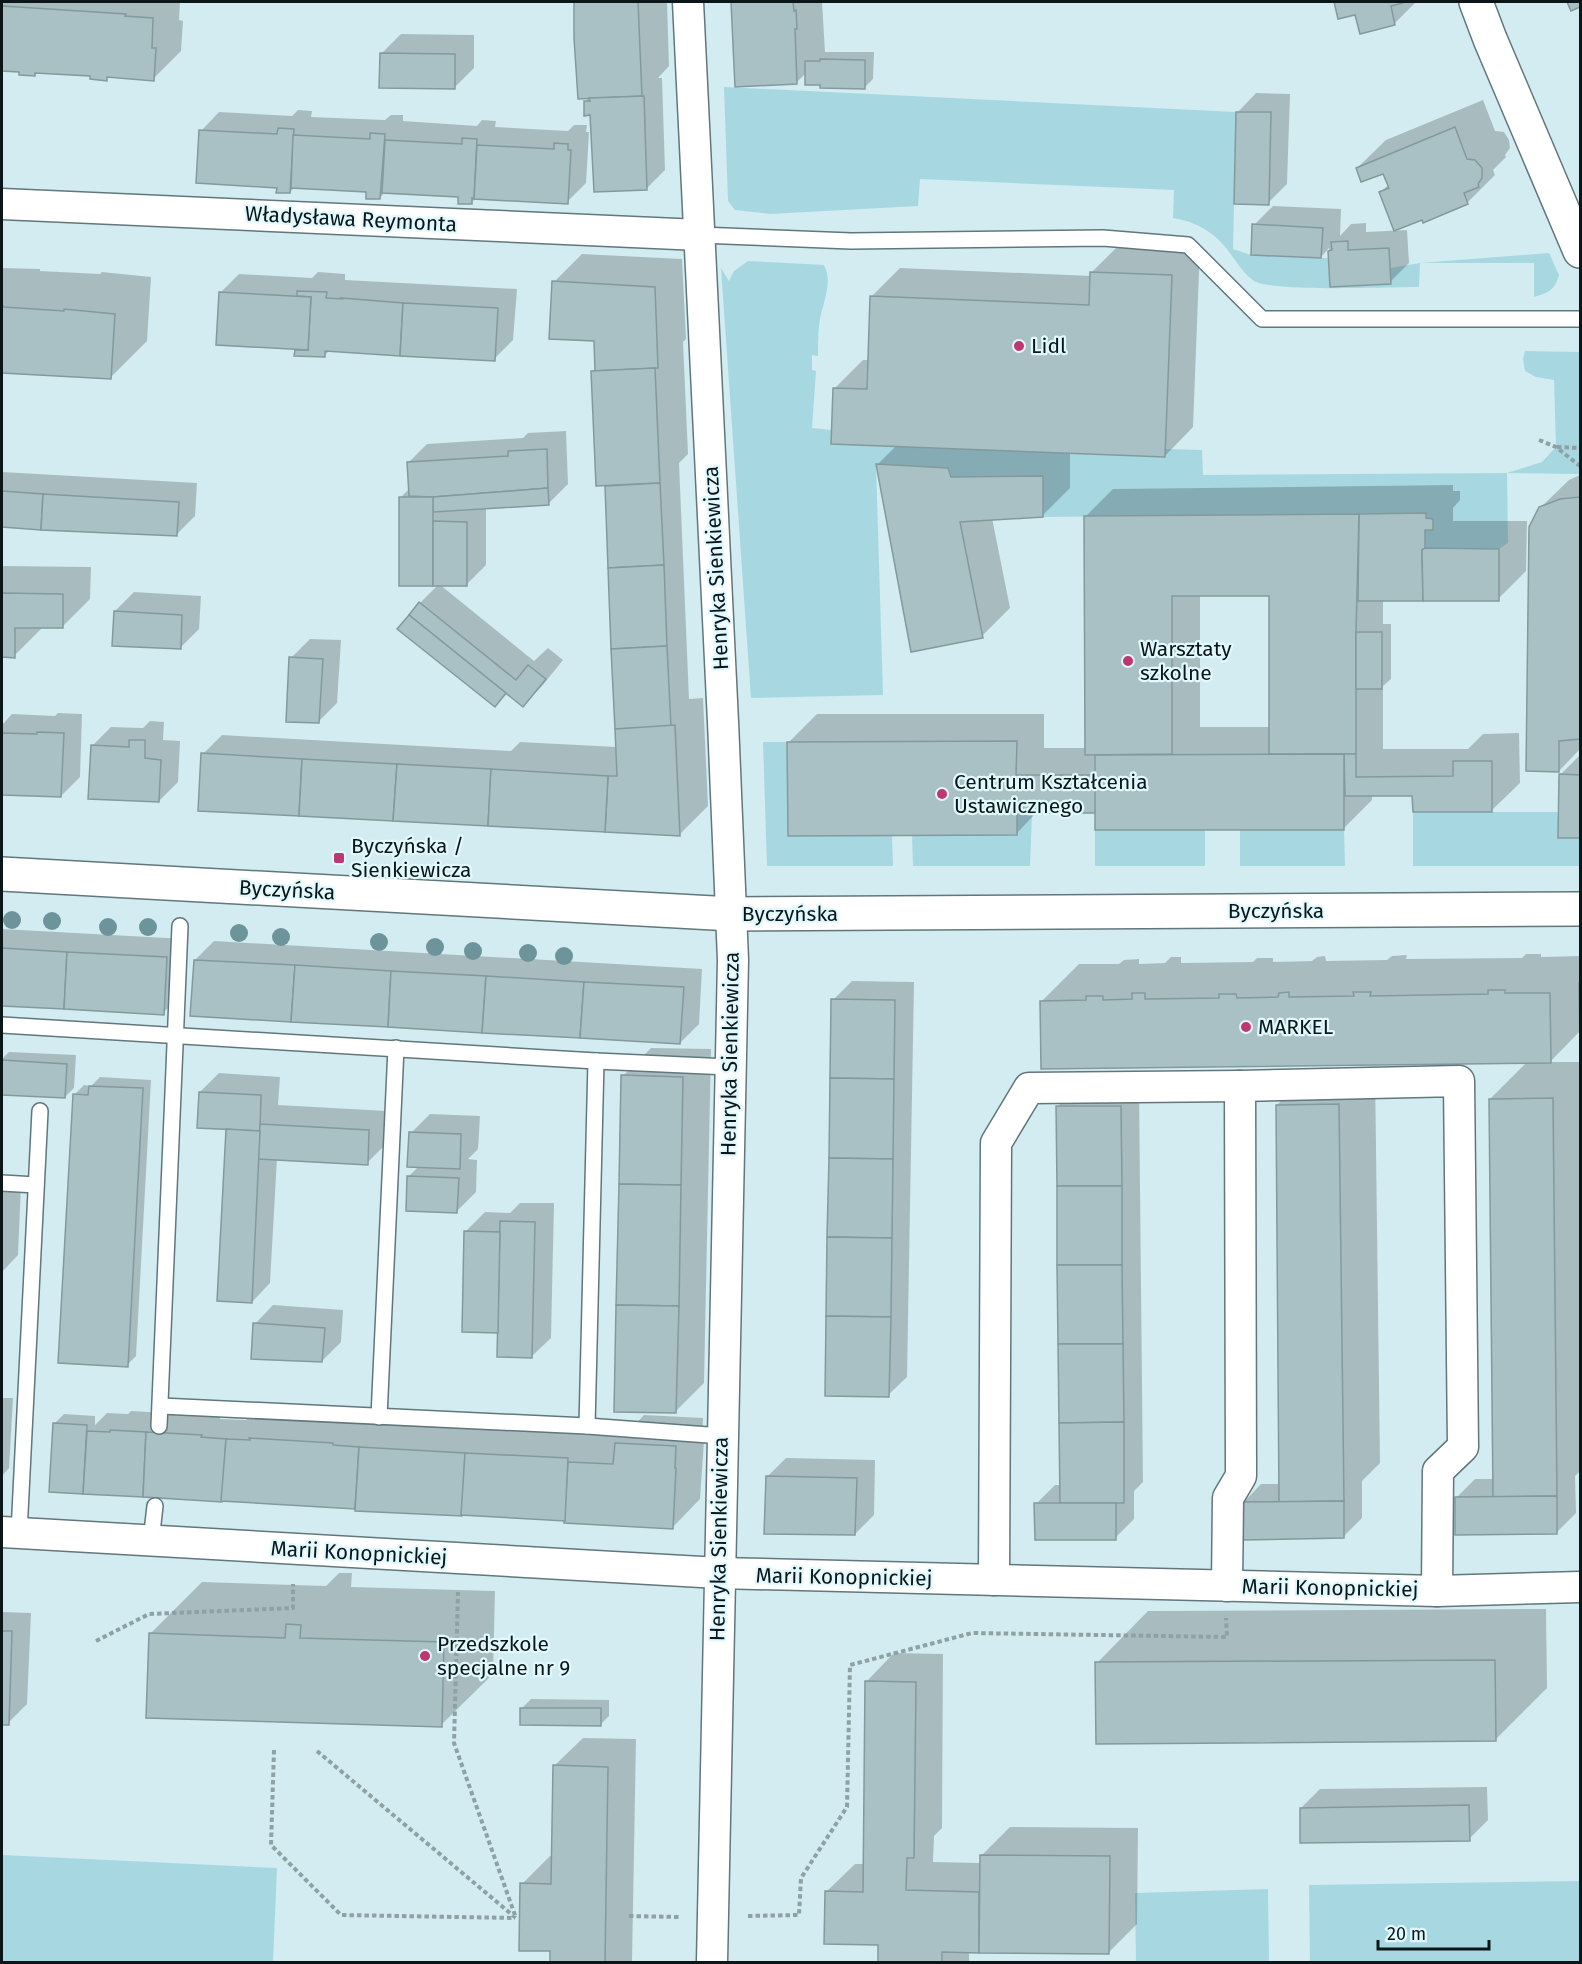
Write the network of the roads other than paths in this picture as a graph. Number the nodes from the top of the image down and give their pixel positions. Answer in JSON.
{"nodes":[{"id":1,"x":688,"y":2,"type":"edge"},
{"id":2,"x":1476,"y":2,"type":"edge"},
{"id":3,"x":2,"y":204,"type":"edge"},
{"id":4,"x":700,"y":235,"type":"junction"},
{"id":5,"x":1581,"y":251,"type":"edge"},
{"id":6,"x":1581,"y":319,"type":"edge"},
{"id":7,"x":2,"y":874,"type":"edge"},
{"id":8,"x":1581,"y":909,"type":"edge"},
{"id":9,"x":732,"y":914,"type":"junction"},
{"id":10,"x":180,"y":926,"type":"dead end"},
{"id":11,"x":2,"y":1025,"type":"edge"},
{"id":12,"x":175,"y":1036,"type":"junction"},
{"id":13,"x":396,"y":1048,"type":"junction"},
{"id":14,"x":596,"y":1061,"type":"junction"},
{"id":15,"x":729,"y":1066,"type":"junction"},
{"id":16,"x":1239,"y":1086,"type":"junction"},
{"id":17,"x":40,"y":1111,"type":"dead end"},
{"id":18,"x":2,"y":1183,"type":"edge"},
{"id":19,"x":36,"y":1185,"type":"junction"},
{"id":20,"x":161,"y":1406,"type":"junction"},
{"id":21,"x":379,"y":1417,"type":"junction"},
{"id":22,"x":159,"y":1426,"type":"dead end"},
{"id":23,"x":586,"y":1426,"type":"junction"},
{"id":24,"x":722,"y":1436,"type":"junction"},
{"id":25,"x":155,"y":1506,"type":"dead end"},
{"id":26,"x":10,"y":1533,"type":"edge"},
{"id":27,"x":152,"y":1540,"type":"junction"},
{"id":28,"x":719,"y":1573,"type":"junction"},
{"id":29,"x":994,"y":1580,"type":"junction"},
{"id":30,"x":1227,"y":1586,"type":"junction"},
{"id":31,"x":1581,"y":1587,"type":"edge"},
{"id":32,"x":1437,"y":1591,"type":"junction"},
{"id":33,"x":712,"y":1962,"type":"edge"}],
"edges":[{"from":1,"to":4,"type":"street","name":"Henryka Sienkiewicza"},
{"from":2,"to":5,"type":"street"},
{"from":3,"to":4,"type":"street","name":"Władysława Reymonta"},
{"from":4,"to":6,"type":"lane"},
{"from":4,"to":9,"type":"street","name":"Henryka Sienkiewicza"},
{"from":7,"to":9,"type":"street","name":"Byczyńska"},
{"from":8,"to":9,"type":"street","name":"Byczyńska"},
{"from":9,"to":15,"type":"street","name":"Henryka Sienkiewicza"},
{"from":10,"to":12,"type":"lane"},
{"from":11,"to":12,"type":"lane"},
{"from":12,"to":13,"type":"lane"},
{"from":12,"to":20,"type":"lane"},
{"from":13,"to":14,"type":"lane"},
{"from":13,"to":21,"type":"lane"},
{"from":14,"to":15,"type":"lane"},
{"from":14,"to":23,"type":"lane"},
{"from":15,"to":24,"type":"street","name":"Henryka Sienkiewicza"},
{"from":16,"to":29,"type":"street"},
{"from":16,"to":30,"type":"street"},
{"from":16,"to":32,"type":"street"},
{"from":17,"to":19,"type":"lane"},
{"from":18,"to":19,"type":"lane"},
{"from":19,"to":26,"type":"lane"},
{"from":20,"to":21,"type":"lane"},
{"from":20,"to":22,"type":"lane"},
{"from":21,"to":23,"type":"lane"},
{"from":23,"to":24,"type":"lane"},
{"from":24,"to":28,"type":"street","name":"Henryka Sienkiewicza"},
{"from":25,"to":27,"type":"lane"},
{"from":26,"to":27,"type":"street","name":"Marii Konopnickiej"},
{"from":27,"to":28,"type":"street","name":"Marii Konopnickiej"},
{"from":28,"to":29,"type":"street","name":"Marii Konopnickiej"},
{"from":28,"to":33,"type":"street","name":"Henryka Sienkiewicza"},
{"from":29,"to":30,"type":"street","name":"Marii Konopnickiej"},
{"from":30,"to":32,"type":"street","name":"Marii Konopnickiej"},
{"from":31,"to":32,"type":"street","name":"Marii Konopnickiej"}]}
